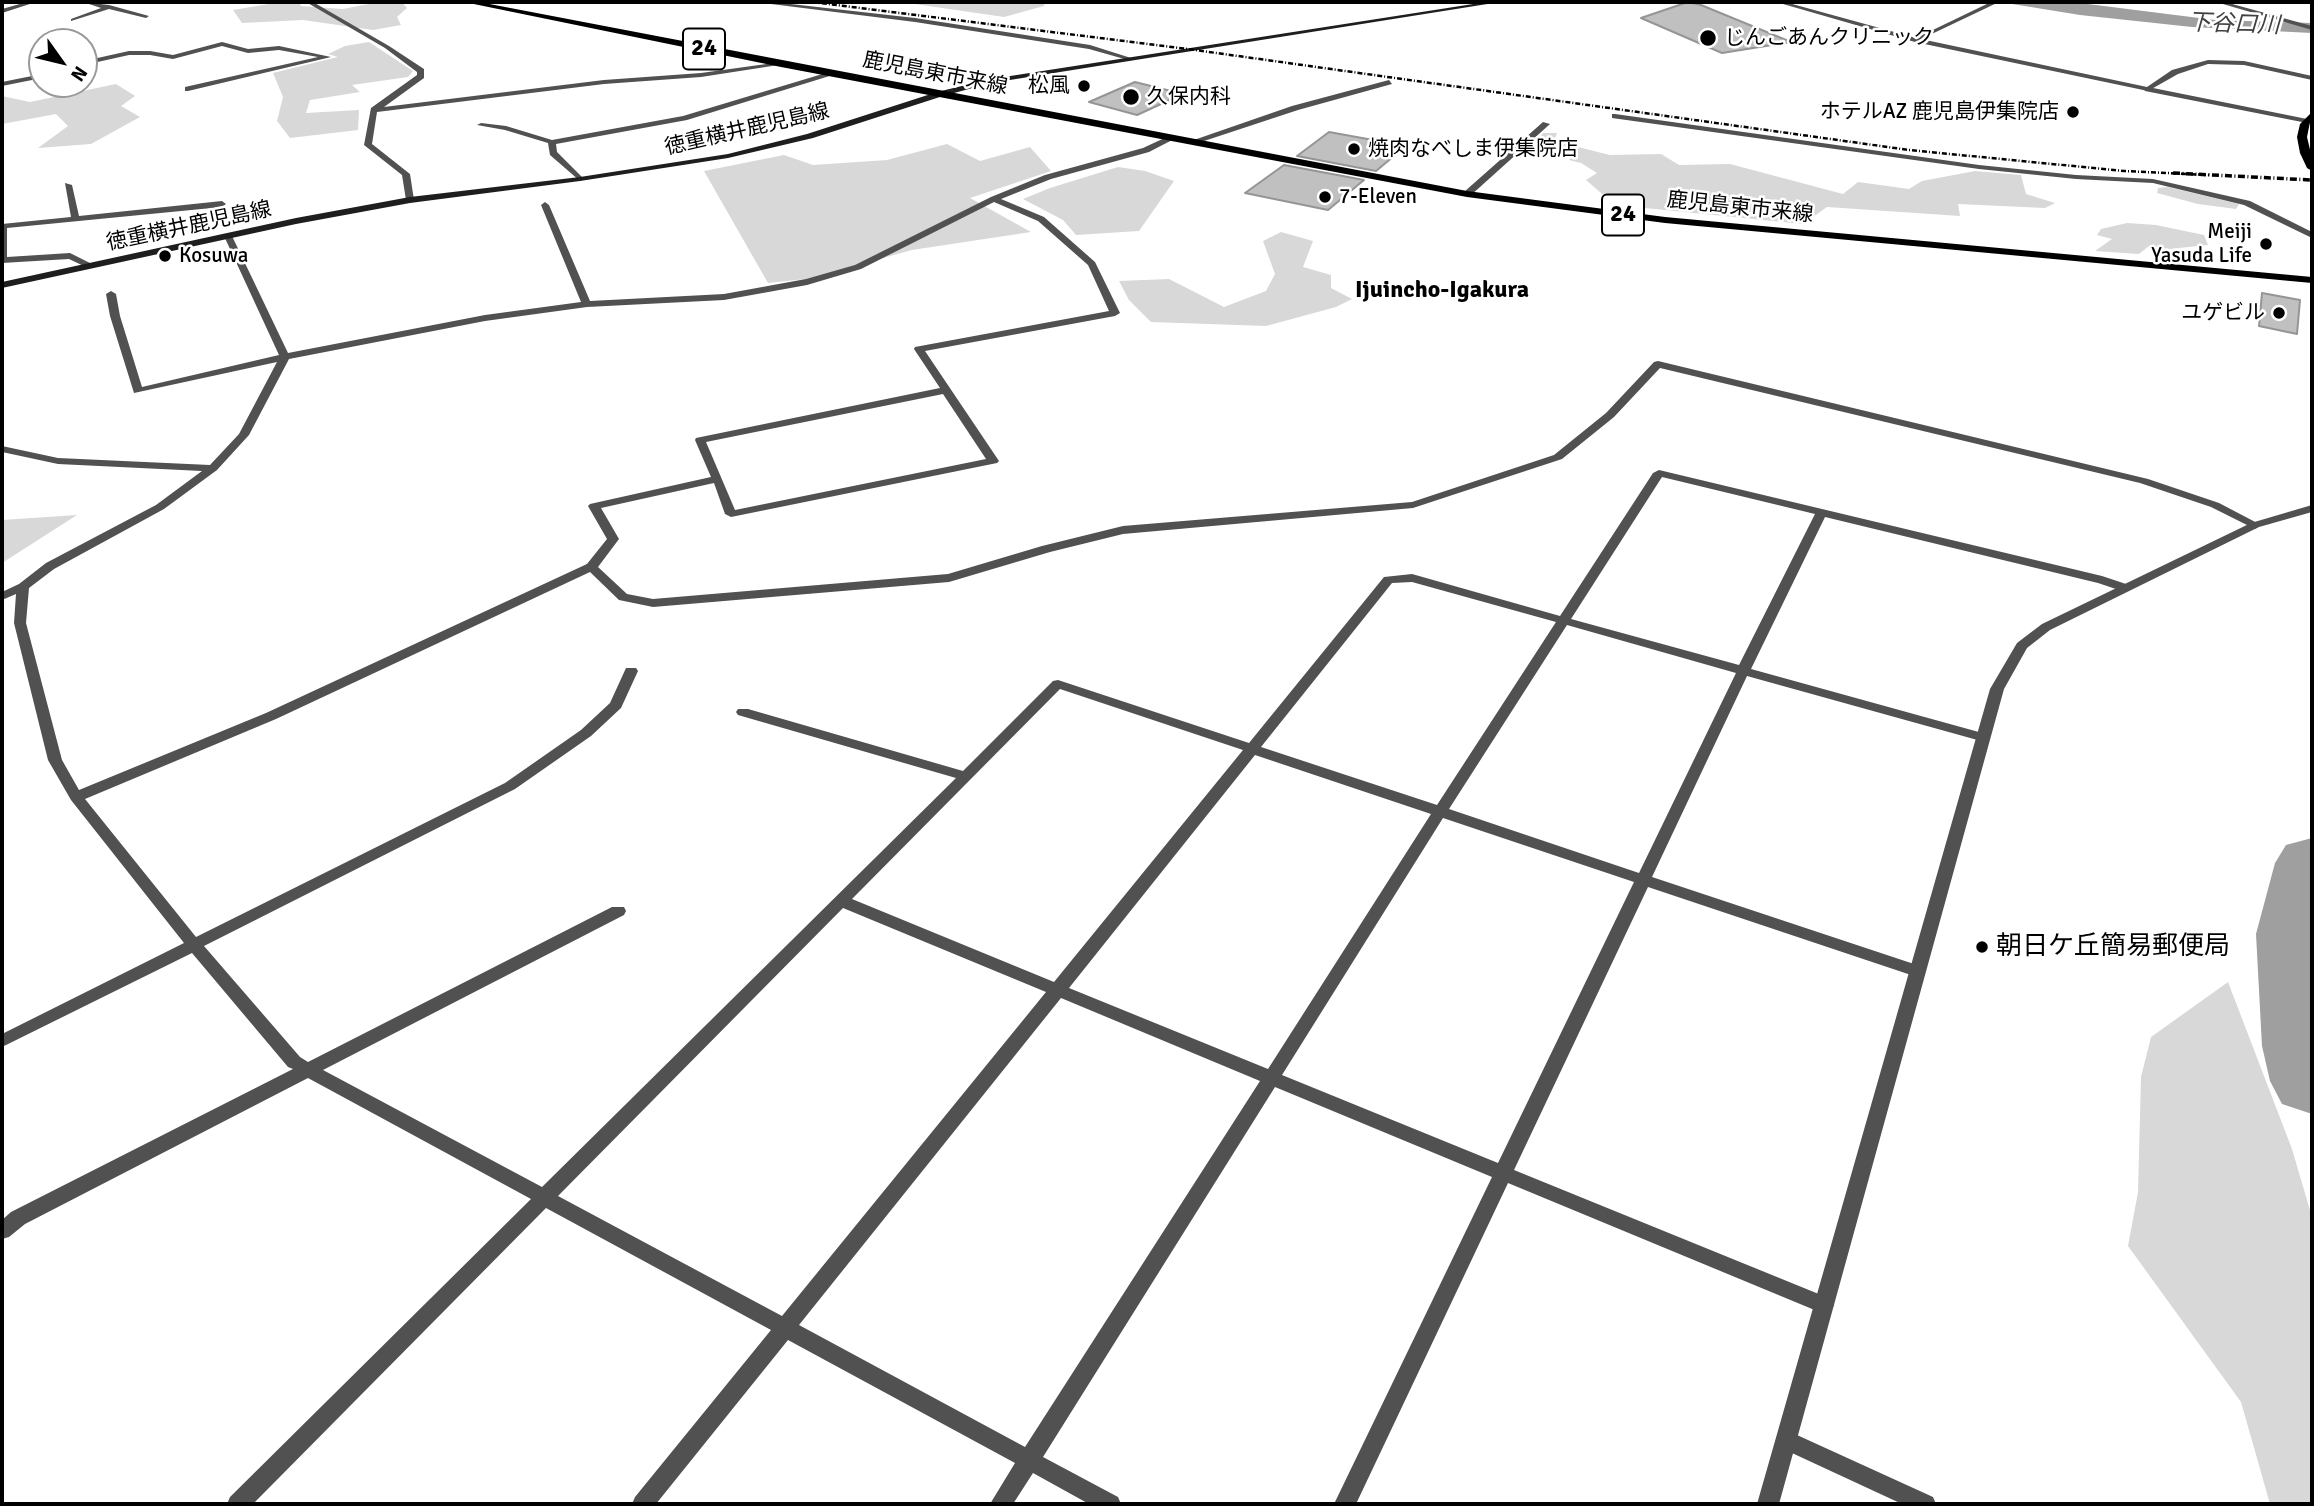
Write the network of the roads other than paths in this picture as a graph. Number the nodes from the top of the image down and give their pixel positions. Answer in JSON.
{"nodes":[{"id":1,"x":33,"y":2,"type":"edge"},
{"id":2,"x":86,"y":2,"type":"edge"},
{"id":3,"x":309,"y":2,"type":"edge"},
{"id":4,"x":468,"y":2,"type":"edge"},
{"id":5,"x":758,"y":2,"type":"edge"},
{"id":6,"x":1497,"y":2,"type":"edge"},
{"id":7,"x":1779,"y":2,"type":"edge"},
{"id":8,"x":1994,"y":2,"type":"edge"},
{"id":9,"x":2219,"y":2,"type":"edge"},
{"id":10,"x":110,"y":6,"type":"junction"},
{"id":11,"x":2,"y":11,"type":"edge"},
{"id":12,"x":146,"y":16,"type":"dead end"},
{"id":13,"x":73,"y":20,"type":"dead end"},
{"id":14,"x":2312,"y":28,"type":"edge"},
{"id":15,"x":1915,"y":40,"type":"junction"},
{"id":16,"x":1128,"y":58,"type":"junction"},
{"id":17,"x":98,"y":59,"type":"edge"},
{"id":18,"x":781,"y":64,"type":"junction"},
{"id":19,"x":832,"y":74,"type":"junction"},
{"id":20,"x":2312,"y":78,"type":"edge"},
{"id":21,"x":28,"y":79,"type":"edge"},
{"id":22,"x":1389,"y":82,"type":"dead end"},
{"id":23,"x":2,"y":84,"type":"edge"},
{"id":24,"x":188,"y":89,"type":"dead end"},
{"id":25,"x":2148,"y":89,"type":"junction"},
{"id":26,"x":940,"y":94,"type":"junction"},
{"id":27,"x":374,"y":110,"type":"junction"},
{"id":28,"x":2312,"y":115,"type":"edge"},
{"id":29,"x":1615,"y":116,"type":"dead end"},
{"id":30,"x":2309,"y":123,"type":"edge"},
{"id":31,"x":1546,"y":124,"type":"dead end"},
{"id":32,"x":481,"y":125,"type":"dead end"},
{"id":33,"x":1174,"y":137,"type":"junction"},
{"id":34,"x":1195,"y":141,"type":"junction"},
{"id":35,"x":552,"y":142,"type":"junction"},
{"id":36,"x":2312,"y":168,"type":"edge"},
{"id":37,"x":580,"y":179,"type":"junction"},
{"id":38,"x":68,"y":185,"type":"dead end"},
{"id":39,"x":1467,"y":194,"type":"junction"},
{"id":40,"x":994,"y":199,"type":"junction"},
{"id":41,"x":410,"y":200,"type":"junction"},
{"id":42,"x":222,"y":204,"type":"dead end"},
{"id":43,"x":545,"y":205,"type":"dead end"},
{"id":44,"x":75,"y":217,"type":"junction"},
{"id":45,"x":2312,"y":235,"type":"edge"},
{"id":46,"x":228,"y":236,"type":"junction"},
{"id":47,"x":2,"y":260,"type":"edge"},
{"id":48,"x":90,"y":266,"type":"junction"},
{"id":49,"x":2312,"y":281,"type":"edge"},
{"id":50,"x":2,"y":285,"type":"edge"},
{"id":51,"x":111,"y":294,"type":"dead end"},
{"id":52,"x":587,"y":304,"type":"junction"},
{"id":53,"x":285,"y":357,"type":"junction"},
{"id":54,"x":947,"y":390,"type":"junction"},
{"id":55,"x":2,"y":449,"type":"edge"},
{"id":56,"x":213,"y":468,"type":"junction"},
{"id":57,"x":718,"y":479,"type":"junction"},
{"id":58,"x":2312,"y":508,"type":"edge"},
{"id":59,"x":1822,"y":512,"type":"junction"},
{"id":60,"x":2255,"y":525,"type":"junction"},
{"id":61,"x":591,"y":567,"type":"junction"},
{"id":62,"x":23,"y":587,"type":"junction"},
{"id":63,"x":2122,"y":587,"type":"junction"},
{"id":64,"x":2,"y":596,"type":"edge"},
{"id":65,"x":1563,"y":620,"type":"junction"},
{"id":66,"x":631,"y":671,"type":"dead end"},
{"id":67,"x":1743,"y":671,"type":"junction"},
{"id":68,"x":743,"y":712,"type":"dead end"},
{"id":69,"x":1981,"y":737,"type":"junction"},
{"id":70,"x":1251,"y":749,"type":"junction"},
{"id":71,"x":965,"y":776,"type":"junction"},
{"id":72,"x":76,"y":797,"type":"junction"},
{"id":73,"x":1439,"y":813,"type":"junction"},
{"id":74,"x":1643,"y":880,"type":"junction"},
{"id":75,"x":841,"y":901,"type":"junction"},
{"id":76,"x":618,"y":911,"type":"dead end"},
{"id":77,"x":194,"y":945,"type":"junction"},
{"id":78,"x":1917,"y":971,"type":"junction"},
{"id":79,"x":1057,"y":990,"type":"junction"},
{"id":80,"x":2,"y":1041,"type":"edge"},
{"id":81,"x":308,"y":1069,"type":"junction"},
{"id":82,"x":1271,"y":1078,"type":"junction"},
{"id":83,"x":1503,"y":1173,"type":"junction"},
{"id":84,"x":546,"y":1197,"type":"junction"},
{"id":85,"x":2,"y":1231,"type":"edge"},
{"id":86,"x":1824,"y":1305,"type":"junction"},
{"id":87,"x":785,"y":1327,"type":"junction"},
{"id":88,"x":1786,"y":1440,"type":"junction"},
{"id":89,"x":1030,"y":1460,"type":"junction"},
{"id":90,"x":238,"y":1504,"type":"edge"},
{"id":91,"x":643,"y":1504,"type":"edge"},
{"id":92,"x":1001,"y":1504,"type":"edge"},
{"id":93,"x":1110,"y":1504,"type":"edge"},
{"id":94,"x":1345,"y":1504,"type":"edge"},
{"id":95,"x":1768,"y":1504,"type":"edge"},
{"id":96,"x":1924,"y":1504,"type":"edge"}],
"edges":[{"from":1,"to":11,"type":"street"},
{"from":2,"to":10,"type":"street"},
{"from":3,"to":27,"type":"street"},
{"from":4,"to":18,"type":"main road","name":"鹿児島東市来線","number":"24"},
{"from":5,"to":16,"type":"street"},
{"from":6,"to":16,"type":"main road","name":"徳重横井鹿児島線"},
{"from":7,"to":15,"type":"street"},
{"from":8,"to":15,"type":"street"},
{"from":9,"to":14,"type":"street"},
{"from":10,"to":12,"type":"street"},
{"from":10,"to":13,"type":"street"},
{"from":15,"to":25,"type":"street"},
{"from":16,"to":26,"type":"main road","name":"徳重横井鹿児島線"},
{"from":17,"to":24,"type":"street"},
{"from":18,"to":19,"type":"main road","name":"鹿児島東市来線","number":"24"},
{"from":18,"to":27,"type":"street"},
{"from":19,"to":26,"type":"main road","name":"鹿児島東市来線","number":"24"},
{"from":19,"to":35,"type":"street"},
{"from":20,"to":25,"type":"street"},
{"from":21,"to":23,"type":"street"},
{"from":22,"to":34,"type":"street"},
{"from":25,"to":30,"type":"street"},
{"from":26,"to":33,"type":"main road","name":"鹿児島東市来線","number":"24"},
{"from":26,"to":37,"type":"main road","name":"徳重横井鹿児島線"},
{"from":27,"to":41,"type":"street"},
{"from":28,"to":30,"type":"main road"},
{"from":29,"to":45,"type":"street"},
{"from":30,"to":36,"type":"main road"},
{"from":31,"to":39,"type":"street"},
{"from":32,"to":35,"type":"street"},
{"from":33,"to":34,"type":"main road","name":"鹿児島東市来線","number":"24"},
{"from":33,"to":40,"type":"street"},
{"from":34,"to":39,"type":"main road","name":"鹿児島東市来線","number":"24"},
{"from":35,"to":37,"type":"street"},
{"from":37,"to":41,"type":"main road","name":"徳重横井鹿児島線"},
{"from":38,"to":44,"type":"street"},
{"from":39,"to":49,"type":"main road","name":"鹿児島東市来線","number":"24"},
{"from":40,"to":52,"type":"street"},
{"from":40,"to":54,"type":"street"},
{"from":41,"to":46,"type":"main road","name":"徳重横井鹿児島線"},
{"from":42,"to":44,"type":"street"},
{"from":43,"to":52,"type":"street"},
{"from":44,"to":47,"type":"street"},
{"from":46,"to":48,"type":"main road","name":"徳重横井鹿児島線"},
{"from":46,"to":53,"type":"street"},
{"from":47,"to":48,"type":"street"},
{"from":48,"to":50,"type":"main road","name":"徳重横井鹿児島線"},
{"from":51,"to":53,"type":"street"},
{"from":52,"to":53,"type":"street"},
{"from":53,"to":56,"type":"street"},
{"from":54,"to":57,"type":"street"},
{"from":54,"to":57,"type":"street"},
{"from":55,"to":56,"type":"street"},
{"from":56,"to":62,"type":"street"},
{"from":57,"to":61,"type":"street"},
{"from":58,"to":60,"type":"street"},
{"from":59,"to":63,"type":"street"},
{"from":59,"to":65,"type":"street"},
{"from":59,"to":67,"type":"street"},
{"from":60,"to":61,"type":"street"},
{"from":60,"to":63,"type":"street"},
{"from":61,"to":72,"type":"street"},
{"from":62,"to":64,"type":"street"},
{"from":62,"to":72,"type":"street"},
{"from":63,"to":69,"type":"street"},
{"from":65,"to":67,"type":"street"},
{"from":65,"to":70,"type":"street"},
{"from":65,"to":73,"type":"street"},
{"from":66,"to":77,"type":"street"},
{"from":67,"to":69,"type":"street"},
{"from":67,"to":74,"type":"street"},
{"from":68,"to":71,"type":"street"},
{"from":69,"to":78,"type":"street"},
{"from":70,"to":71,"type":"street"},
{"from":70,"to":73,"type":"street"},
{"from":70,"to":79,"type":"street"},
{"from":71,"to":75,"type":"street"},
{"from":72,"to":77,"type":"street"},
{"from":73,"to":74,"type":"street"},
{"from":73,"to":82,"type":"street"},
{"from":74,"to":78,"type":"street"},
{"from":74,"to":83,"type":"street"},
{"from":75,"to":79,"type":"street"},
{"from":75,"to":84,"type":"street"},
{"from":76,"to":81,"type":"street"},
{"from":77,"to":80,"type":"street"},
{"from":77,"to":81,"type":"street"},
{"from":78,"to":86,"type":"street"},
{"from":79,"to":82,"type":"street"},
{"from":79,"to":87,"type":"street"},
{"from":81,"to":84,"type":"street"},
{"from":81,"to":85,"type":"street"},
{"from":82,"to":83,"type":"street"},
{"from":82,"to":89,"type":"street"},
{"from":83,"to":86,"type":"street"},
{"from":83,"to":94,"type":"street"},
{"from":84,"to":87,"type":"street"},
{"from":84,"to":90,"type":"street"},
{"from":86,"to":88,"type":"street"},
{"from":87,"to":89,"type":"street"},
{"from":87,"to":91,"type":"street"},
{"from":88,"to":95,"type":"street"},
{"from":88,"to":96,"type":"street"},
{"from":89,"to":92,"type":"street"},
{"from":89,"to":93,"type":"street"}]}
